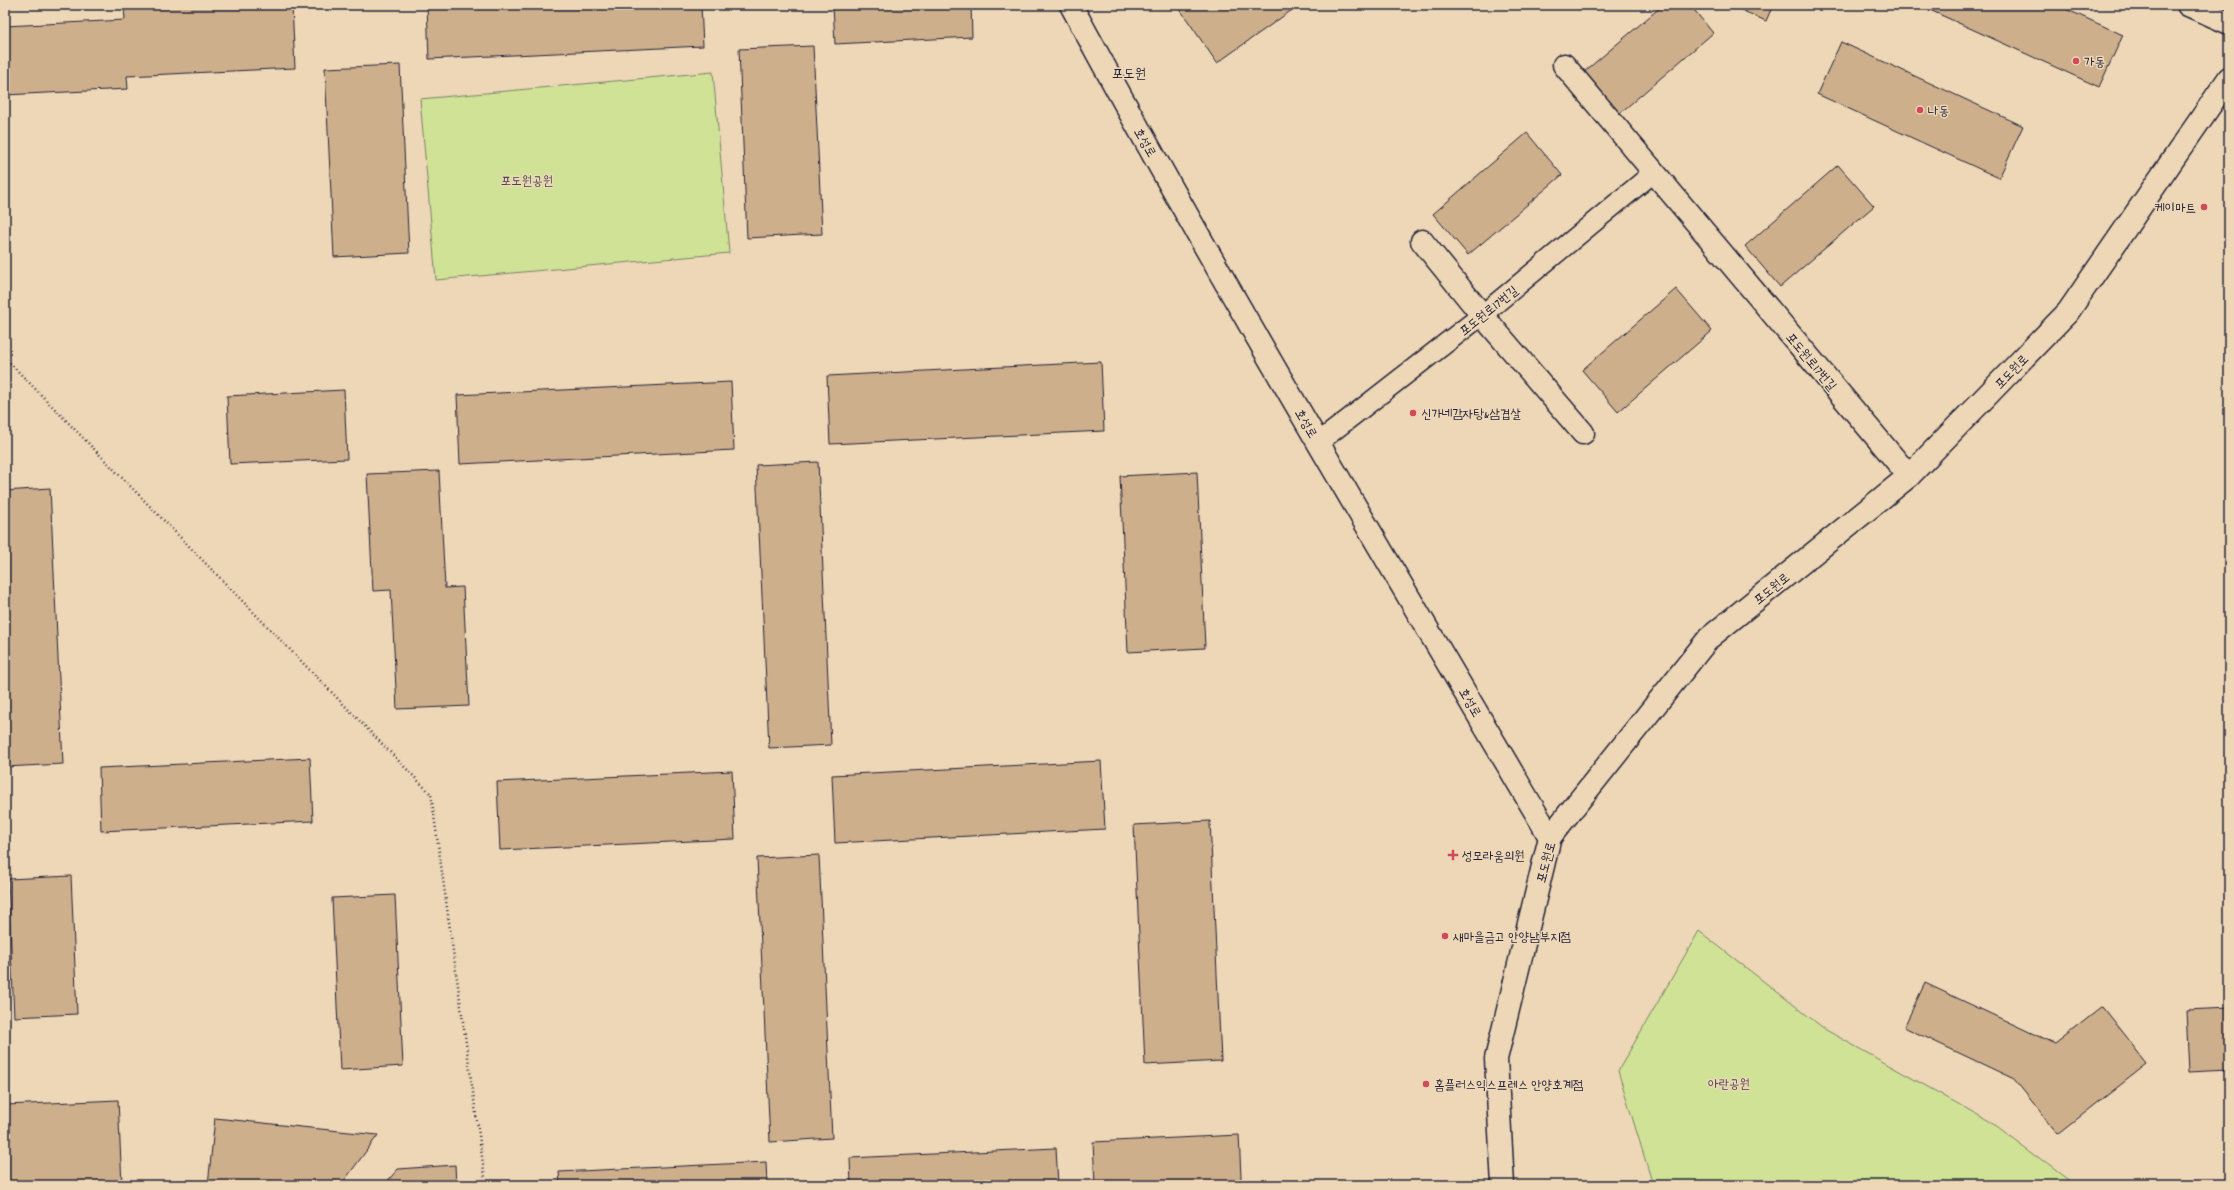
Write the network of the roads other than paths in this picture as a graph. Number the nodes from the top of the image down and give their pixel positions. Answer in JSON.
{"nodes":[{"id":1,"x":1071,"y":5,"type":"edge"},
{"id":2,"x":2188,"y":5,"type":"edge"},
{"id":3,"x":2229,"y":23,"type":"edge"},
{"id":4,"x":1564,"y":65,"type":"dead end"},
{"id":5,"x":2229,"y":78,"type":"edge"},
{"id":6,"x":1653,"y":173,"type":"junction"},
{"id":7,"x":1422,"y":241,"type":"dead end"},
{"id":8,"x":1482,"y":315,"type":"junction"},
{"id":9,"x":1583,"y":433,"type":"dead end"},
{"id":10,"x":1319,"y":442,"type":"junction"},
{"id":11,"x":1909,"y":476,"type":"junction"},
{"id":12,"x":1550,"y":837,"type":"junction"},
{"id":13,"x":1503,"y":1185,"type":"edge"}],
"edges":[{"from":1,"to":10,"type":"street","name":"호성로"},
{"from":2,"to":3,"type":"street"},
{"from":4,"to":6,"type":"street","name":"포도원로17번길"},
{"from":5,"to":11,"type":"street","name":"포도원로"},
{"from":6,"to":8,"type":"lane","name":"포도원로17번길"},
{"from":6,"to":11,"type":"street","name":"포도원로17번길"},
{"from":7,"to":8,"type":"street"},
{"from":8,"to":9,"type":"street"},
{"from":8,"to":10,"type":"lane","name":"포도원로17번길"},
{"from":10,"to":12,"type":"street","name":"호성로"},
{"from":11,"to":12,"type":"street","name":"포도원로"},
{"from":12,"to":13,"type":"street","name":"포도원로"}]}
